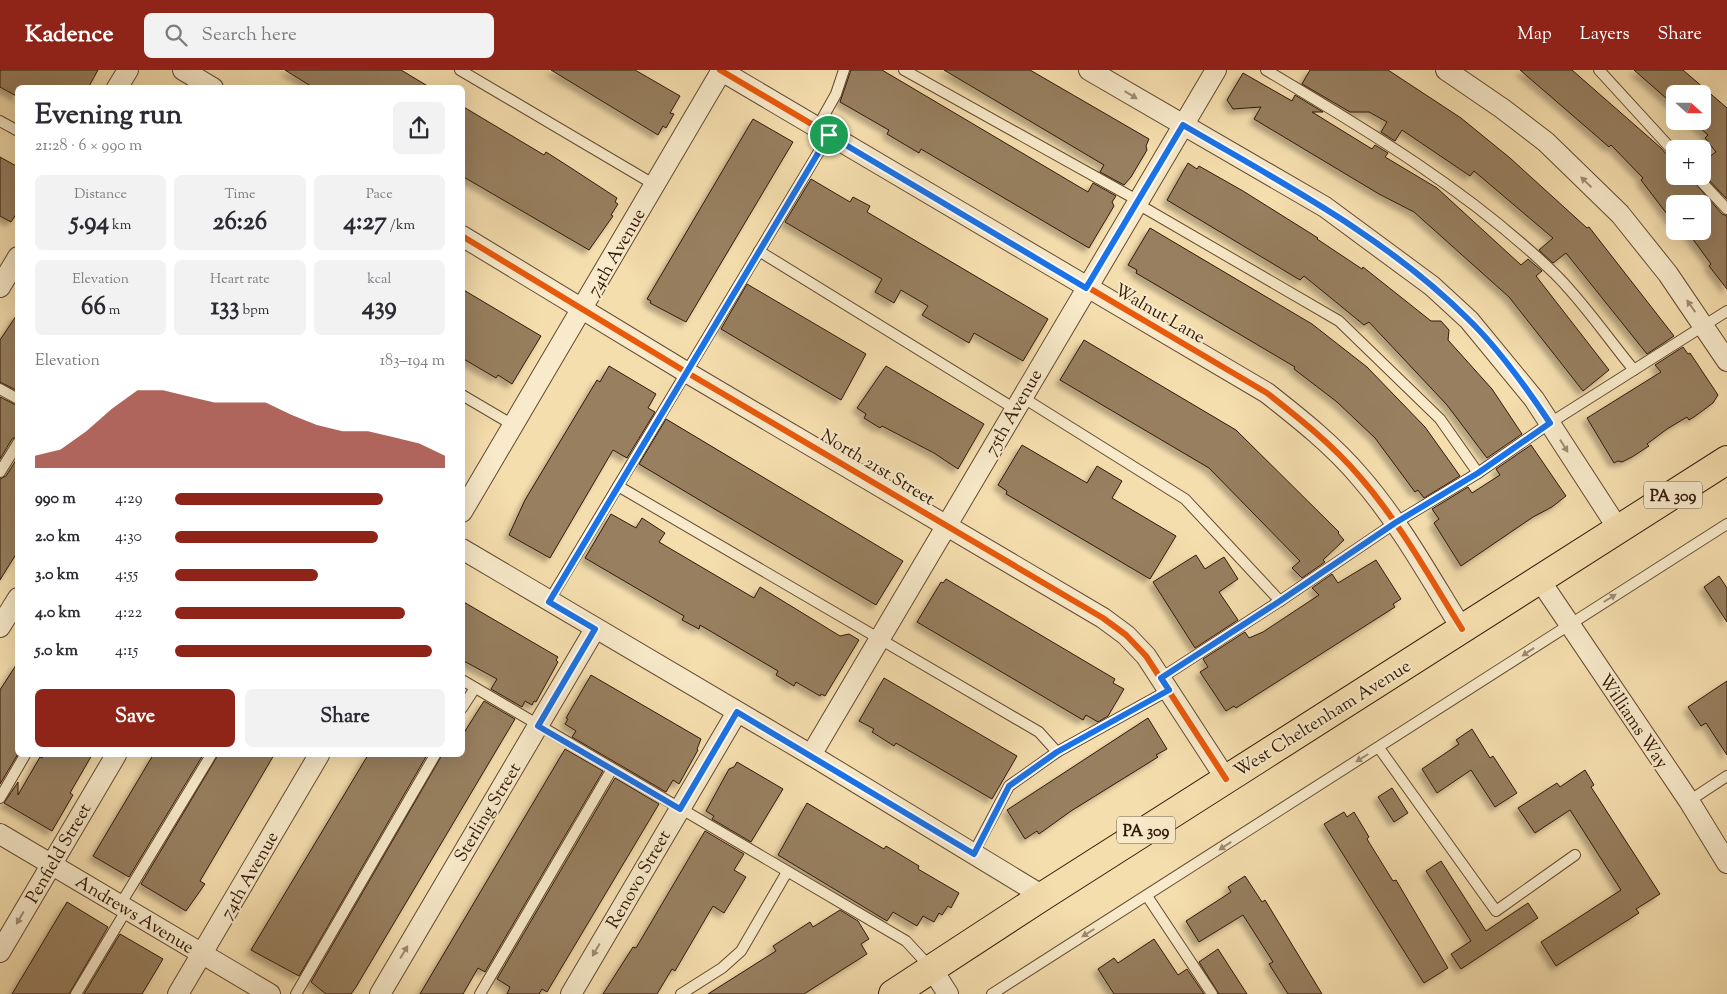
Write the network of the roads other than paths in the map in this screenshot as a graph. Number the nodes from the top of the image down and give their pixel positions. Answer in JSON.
{"nodes":[{"id":1,"x":128,"y":70,"type":"edge"},
{"id":2,"x":183,"y":70,"type":"edge"},
{"id":3,"x":460,"y":70,"type":"edge"},
{"id":4,"x":721,"y":70,"type":"edge"},
{"id":5,"x":844,"y":70,"type":"edge"},
{"id":6,"x":904,"y":70,"type":"edge"},
{"id":7,"x":1089,"y":70,"type":"edge"},
{"id":8,"x":1216,"y":70,"type":"edge"},
{"id":9,"x":1266,"y":70,"type":"edge"},
{"id":10,"x":1446,"y":70,"type":"edge"},
{"id":11,"x":1599,"y":70,"type":"edge"},
{"id":12,"x":119,"y":85,"type":"edge"},
{"id":13,"x":208,"y":85,"type":"edge"},
{"id":14,"x":0,"y":121,"type":"edge"},
{"id":15,"x":1183,"y":125,"type":"junction"},
{"id":16,"x":15,"y":129,"type":"edge"},
{"id":17,"x":823,"y":131,"type":"junction"},
{"id":18,"x":1666,"y":143,"type":"edge"},
{"id":19,"x":655,"y":185,"type":"junction"},
{"id":20,"x":1704,"y":185,"type":"edge"},
{"id":21,"x":1137,"y":202,"type":"junction"},
{"id":22,"x":1727,"y":209,"type":"edge"},
{"id":23,"x":465,"y":238,"type":"edge"},
{"id":24,"x":759,"y":251,"type":"junction"},
{"id":25,"x":15,"y":263,"type":"edge"},
{"id":26,"x":5,"y":283,"type":"edge"},
{"id":27,"x":1086,"y":288,"type":"junction"},
{"id":28,"x":584,"y":307,"type":"junction"},
{"id":29,"x":1727,"y":311,"type":"edge"},
{"id":30,"x":1704,"y":326,"type":"junction"},
{"id":31,"x":1727,"y":361,"type":"edge"},
{"id":32,"x":1634,"y":370,"type":"junction"},
{"id":33,"x":686,"y":372,"type":"junction"},
{"id":34,"x":0,"y":389,"type":"edge"},
{"id":35,"x":15,"y":397,"type":"edge"},
{"id":36,"x":465,"y":397,"type":"edge"},
{"id":37,"x":1018,"y":403,"type":"junction"},
{"id":38,"x":1550,"y":423,"type":"junction"},
{"id":39,"x":513,"y":425,"type":"junction"},
{"id":40,"x":15,"y":448,"type":"edge"},
{"id":41,"x":1727,"y":460,"type":"edge"},
{"id":42,"x":0,"y":472,"type":"edge"},
{"id":43,"x":1478,"y":473,"type":"junction"},
{"id":44,"x":618,"y":486,"type":"junction"},
{"id":45,"x":465,"y":507,"type":"edge"},
{"id":46,"x":1395,"y":523,"type":"junction"},
{"id":47,"x":1727,"y":524,"type":"edge"},
{"id":48,"x":946,"y":525,"type":"junction"},
{"id":49,"x":1619,"y":530,"type":"junction"},
{"id":50,"x":465,"y":551,"type":"edge"},
{"id":51,"x":1539,"y":579,"type":"junction"},
{"id":52,"x":1280,"y":601,"type":"junction"},
{"id":53,"x":549,"y":602,"type":"junction"},
{"id":54,"x":15,"y":603,"type":"edge"},
{"id":55,"x":1569,"y":625,"type":"junction"},
{"id":56,"x":0,"y":627,"type":"edge"},
{"id":57,"x":595,"y":629,"type":"junction"},
{"id":58,"x":1462,"y":629,"type":"junction"},
{"id":59,"x":879,"y":639,"type":"junction"},
{"id":60,"x":465,"y":682,"type":"edge"},
{"id":61,"x":1165,"y":684,"type":"junction"},
{"id":62,"x":475,"y":688,"type":"junction"},
{"id":63,"x":465,"y":703,"type":"edge"},
{"id":64,"x":737,"y":712,"type":"junction"},
{"id":65,"x":538,"y":726,"type":"junction"},
{"id":66,"x":1379,"y":748,"type":"junction"},
{"id":67,"x":1057,"y":752,"type":"junction"},
{"id":68,"x":811,"y":755,"type":"junction"},
{"id":69,"x":24,"y":757,"type":"edge"},
{"id":70,"x":115,"y":757,"type":"edge"},
{"id":71,"x":209,"y":757,"type":"edge"},
{"id":72,"x":318,"y":757,"type":"edge"},
{"id":73,"x":434,"y":757,"type":"edge"},
{"id":74,"x":612,"y":769,"type":"junction"},
{"id":75,"x":1727,"y":776,"type":"edge"},
{"id":76,"x":1226,"y":779,"type":"junction"},
{"id":77,"x":0,"y":798,"type":"edge"},
{"id":78,"x":1689,"y":801,"type":"junction"},
{"id":79,"x":680,"y":809,"type":"junction"},
{"id":80,"x":0,"y":834,"type":"edge"},
{"id":81,"x":974,"y":854,"type":"junction"},
{"id":82,"x":1575,"y":855,"type":"dead end"},
{"id":83,"x":1727,"y":863,"type":"edge"},
{"id":84,"x":52,"y":864,"type":"junction"},
{"id":85,"x":788,"y":872,"type":"junction"},
{"id":86,"x":1043,"y":896,"type":"junction"},
{"id":87,"x":1147,"y":896,"type":"junction"},
{"id":88,"x":124,"y":907,"type":"junction"},
{"id":89,"x":0,"y":952,"type":"edge"},
{"id":90,"x":202,"y":954,"type":"junction"},
{"id":91,"x":932,"y":969,"type":"junction"},
{"id":92,"x":76,"y":994,"type":"edge"},
{"id":93,"x":178,"y":994,"type":"edge"},
{"id":94,"x":270,"y":994,"type":"edge"},
{"id":95,"x":296,"y":994,"type":"edge"},
{"id":96,"x":380,"y":994,"type":"edge"},
{"id":97,"x":480,"y":994,"type":"edge"},
{"id":98,"x":571,"y":994,"type":"edge"},
{"id":99,"x":681,"y":994,"type":"edge"},
{"id":100,"x":893,"y":994,"type":"edge"},
{"id":101,"x":948,"y":994,"type":"edge"},
{"id":102,"x":992,"y":994,"type":"edge"},
{"id":103,"x":1212,"y":994,"type":"edge"}],
"edges":[{"from":1,"to":12,"type":"street"},
{"from":2,"to":13,"type":"street"},
{"from":3,"to":19,"type":"lane"},
{"from":4,"to":17,"type":"street","name":"Walnut Lane"},
{"from":4,"to":19,"type":"street","name":"74th Avenue"},
{"from":5,"to":17,"type":"lane"},
{"from":6,"to":21,"type":"lane"},
{"from":7,"to":15,"type":"street","one_way":true},
{"from":8,"to":15,"type":"street","name":"75th Avenue"},
{"from":9,"to":32,"type":"lane"},
{"from":30,"to":10,"type":"street","one_way":true},
{"from":11,"to":18,"type":"lane"},
{"from":14,"to":16,"type":"lane"},
{"from":15,"to":21,"type":"street","name":"75th Avenue"},
{"from":15,"to":38,"type":"street"},
{"from":17,"to":24,"type":"lane"},
{"from":17,"to":27,"type":"street","name":"Walnut Lane"},
{"from":19,"to":28,"type":"street","name":"74th Avenue"},
{"from":20,"to":22,"type":"lane"},
{"from":21,"to":27,"type":"street","name":"75th Avenue"},
{"from":21,"to":43,"type":"lane"},
{"from":23,"to":28,"type":"street","name":"North 21st Street"},
{"from":24,"to":33,"type":"lane"},
{"from":24,"to":37,"type":"lane"},
{"from":25,"to":26,"type":"street"},
{"from":27,"to":37,"type":"street","name":"75th Avenue"},
{"from":27,"to":46,"type":"street","name":"Walnut Lane"},
{"from":28,"to":33,"type":"street","name":"North 21st Street"},
{"from":28,"to":39,"type":"street","name":"74th Avenue"},
{"from":29,"to":30,"type":"lane"},
{"from":30,"to":31,"type":"street"},
{"from":30,"to":32,"type":"lane"},
{"from":32,"to":38,"type":"lane"},
{"from":33,"to":44,"type":"lane"},
{"from":33,"to":48,"type":"street","name":"North 21st Street"},
{"from":34,"to":35,"type":"lane"},
{"from":36,"to":39,"type":"lane"},
{"from":37,"to":48,"type":"street","name":"75th Avenue"},
{"from":37,"to":52,"type":"lane"},
{"from":38,"to":43,"type":"lane"},
{"from":38,"to":49,"type":"street","one_way":true},
{"from":39,"to":45,"type":"street","name":"74th Avenue"},
{"from":40,"to":42,"type":"lane"},
{"from":41,"to":49,"type":"highway","name":"West Cheltenham Avenue","number":"PA 309"},
{"from":43,"to":46,"type":"lane"},
{"from":44,"to":53,"type":"lane"},
{"from":44,"to":59,"type":"lane"},
{"from":46,"to":52,"type":"lane"},
{"from":46,"to":58,"type":"street","name":"Walnut Lane"},
{"from":55,"to":47,"type":"lane","one_way":true},
{"from":48,"to":59,"type":"street","name":"75th Avenue"},
{"from":48,"to":61,"type":"street","name":"North 21st Street"},
{"from":49,"to":51,"type":"highway","name":"West Cheltenham Avenue","number":"PA 309"},
{"from":50,"to":53,"type":"street"},
{"from":51,"to":55,"type":"street","name":"Williams Way"},
{"from":51,"to":58,"type":"highway","name":"West Cheltenham Avenue","number":"PA 309"},
{"from":52,"to":61,"type":"lane"},
{"from":53,"to":57,"type":"street"},
{"from":54,"to":56,"type":"street"},
{"from":55,"to":66,"type":"lane","one_way":true},
{"from":55,"to":78,"type":"street","name":"Williams Way"},
{"from":57,"to":64,"type":"street"},
{"from":57,"to":65,"type":"street","name":"Sterling Street"},
{"from":58,"to":76,"type":"highway","name":"West Cheltenham Avenue","number":"PA 309"},
{"from":59,"to":67,"type":"lane"},
{"from":59,"to":68,"type":"street","name":"75th Avenue"},
{"from":60,"to":62,"type":"lane"},
{"from":61,"to":67,"type":"lane"},
{"from":61,"to":76,"type":"street","name":"North 21st Street"},
{"from":62,"to":63,"type":"lane"},
{"from":62,"to":65,"type":"lane"},
{"from":64,"to":68,"type":"street"},
{"from":64,"to":79,"type":"street","name":"Renovo Street"},
{"from":65,"to":74,"type":"lane"},
{"from":96,"to":65,"type":"street","name":"Sterling Street","one_way":true},
{"from":66,"to":82,"type":"lane"},
{"from":66,"to":87,"type":"lane","one_way":true},
{"from":67,"to":81,"type":"lane"},
{"from":68,"to":81,"type":"street"},
{"from":69,"to":77,"type":"lane"},
{"from":70,"to":84,"type":"street","name":"Penfield Street"},
{"from":71,"to":88,"type":"lane"},
{"from":72,"to":90,"type":"street","name":"74th Avenue"},
{"from":73,"to":95,"type":"lane"},
{"from":74,"to":79,"type":"lane"},
{"from":74,"to":97,"type":"lane"},
{"from":75,"to":78,"type":"lane"},
{"from":76,"to":86,"type":"highway","name":"West Cheltenham Avenue","number":"PA 309"},
{"from":78,"to":83,"type":"street","name":"Williams Way"},
{"from":79,"to":85,"type":"lane"},
{"from":79,"to":98,"type":"street","name":"Renovo Street","one_way":true},
{"from":80,"to":84,"type":"street","name":"Andrews Avenue"},
{"from":81,"to":86,"type":"street"},
{"from":84,"to":88,"type":"street","name":"Andrews Avenue"},
{"from":84,"to":89,"type":"street","name":"Penfield Street","one_way":true},
{"from":85,"to":91,"type":"lane"},
{"from":85,"to":99,"type":"lane"},
{"from":86,"to":91,"type":"highway","name":"West Cheltenham Avenue","number":"PA 309"},
{"from":87,"to":102,"type":"lane","one_way":true},
{"from":87,"to":103,"type":"lane"},
{"from":88,"to":90,"type":"street","name":"Andrews Avenue"},
{"from":88,"to":92,"type":"lane"},
{"from":90,"to":93,"type":"street","name":"74th Avenue"},
{"from":90,"to":94,"type":"street","name":"Andrews Avenue"},
{"from":91,"to":100,"type":"highway","name":"West Cheltenham Avenue","number":"PA 309"},
{"from":91,"to":101,"type":"street"}]}
